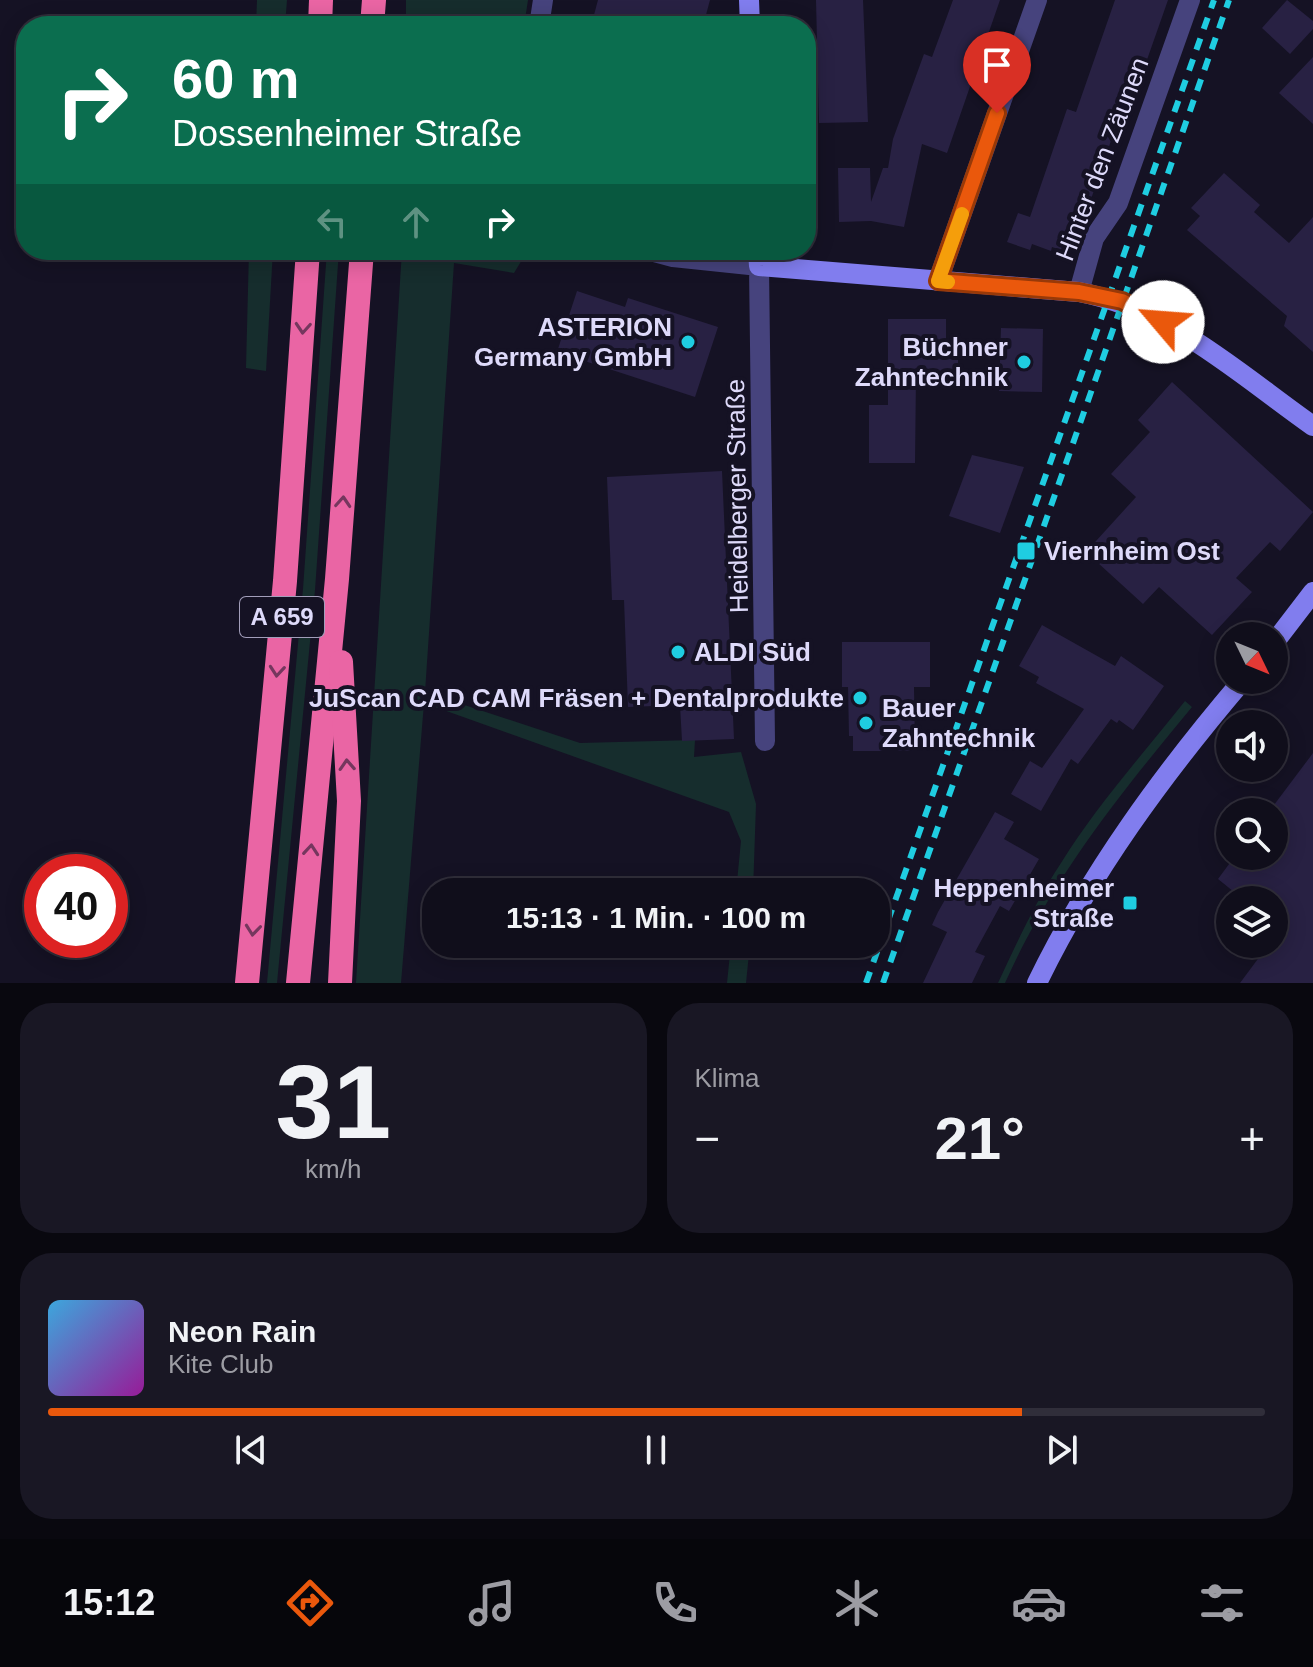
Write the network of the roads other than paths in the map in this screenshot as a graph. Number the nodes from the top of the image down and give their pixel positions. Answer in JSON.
{"nodes":[{"id":1,"x":1037,"y":0,"type":"edge"},
{"id":2,"x":1190,"y":0,"type":"edge"},
{"id":3,"x":307,"y":260,"type":"edge"},
{"id":4,"x":361,"y":260,"type":"edge"},
{"id":5,"x":759,"y":260,"type":"edge"},
{"id":6,"x":775,"y":260,"type":"edge"},
{"id":7,"x":938,"y":281,"type":"junction"},
{"id":8,"x":1079,"y":292,"type":"junction"},
{"id":9,"x":1280,"y":403,"type":"junction"},
{"id":10,"x":1313,"y":426,"type":"edge"},
{"id":11,"x":1313,"y":440,"type":"edge"},
{"id":12,"x":337,"y":579,"type":"junction"},
{"id":13,"x":1313,"y":592,"type":"edge"},
{"id":14,"x":1313,"y":601,"type":"edge"},
{"id":15,"x":1293,"y":621,"type":"junction"},
{"id":16,"x":1288,"y":627,"type":"edge"},
{"id":17,"x":1232,"y":694,"type":"edge"},
{"id":18,"x":765,"y":741,"type":"dead end"},
{"id":19,"x":247,"y":983,"type":"edge"},
{"id":20,"x":298,"y":983,"type":"edge"},
{"id":21,"x":340,"y":983,"type":"edge"},
{"id":22,"x":1037,"y":983,"type":"edge"}],
"edges":[{"from":1,"to":7,"type":"street"},
{"from":2,"to":8,"type":"street","name":"Hinter den Zäunen"},
{"from":3,"to":19,"type":"highway","number":"A 659","one_way":true},
{"from":12,"to":4,"type":"highway","number":"A 659","one_way":true},
{"from":5,"to":18,"type":"street","name":"Heidelberger Straße"},
{"from":6,"to":7,"type":"street"},
{"from":7,"to":8,"type":"street"},
{"from":8,"to":9,"type":"street"},
{"from":9,"to":10,"type":"street"},
{"from":9,"to":11,"type":"street"},
{"from":20,"to":12,"type":"highway","number":"A 659","one_way":true},
{"from":21,"to":12,"type":"highway","one_way":true},
{"from":13,"to":15,"type":"street"},
{"from":14,"to":15,"type":"street"},
{"from":15,"to":16,"type":"street"},
{"from":17,"to":22,"type":"street"}]}
